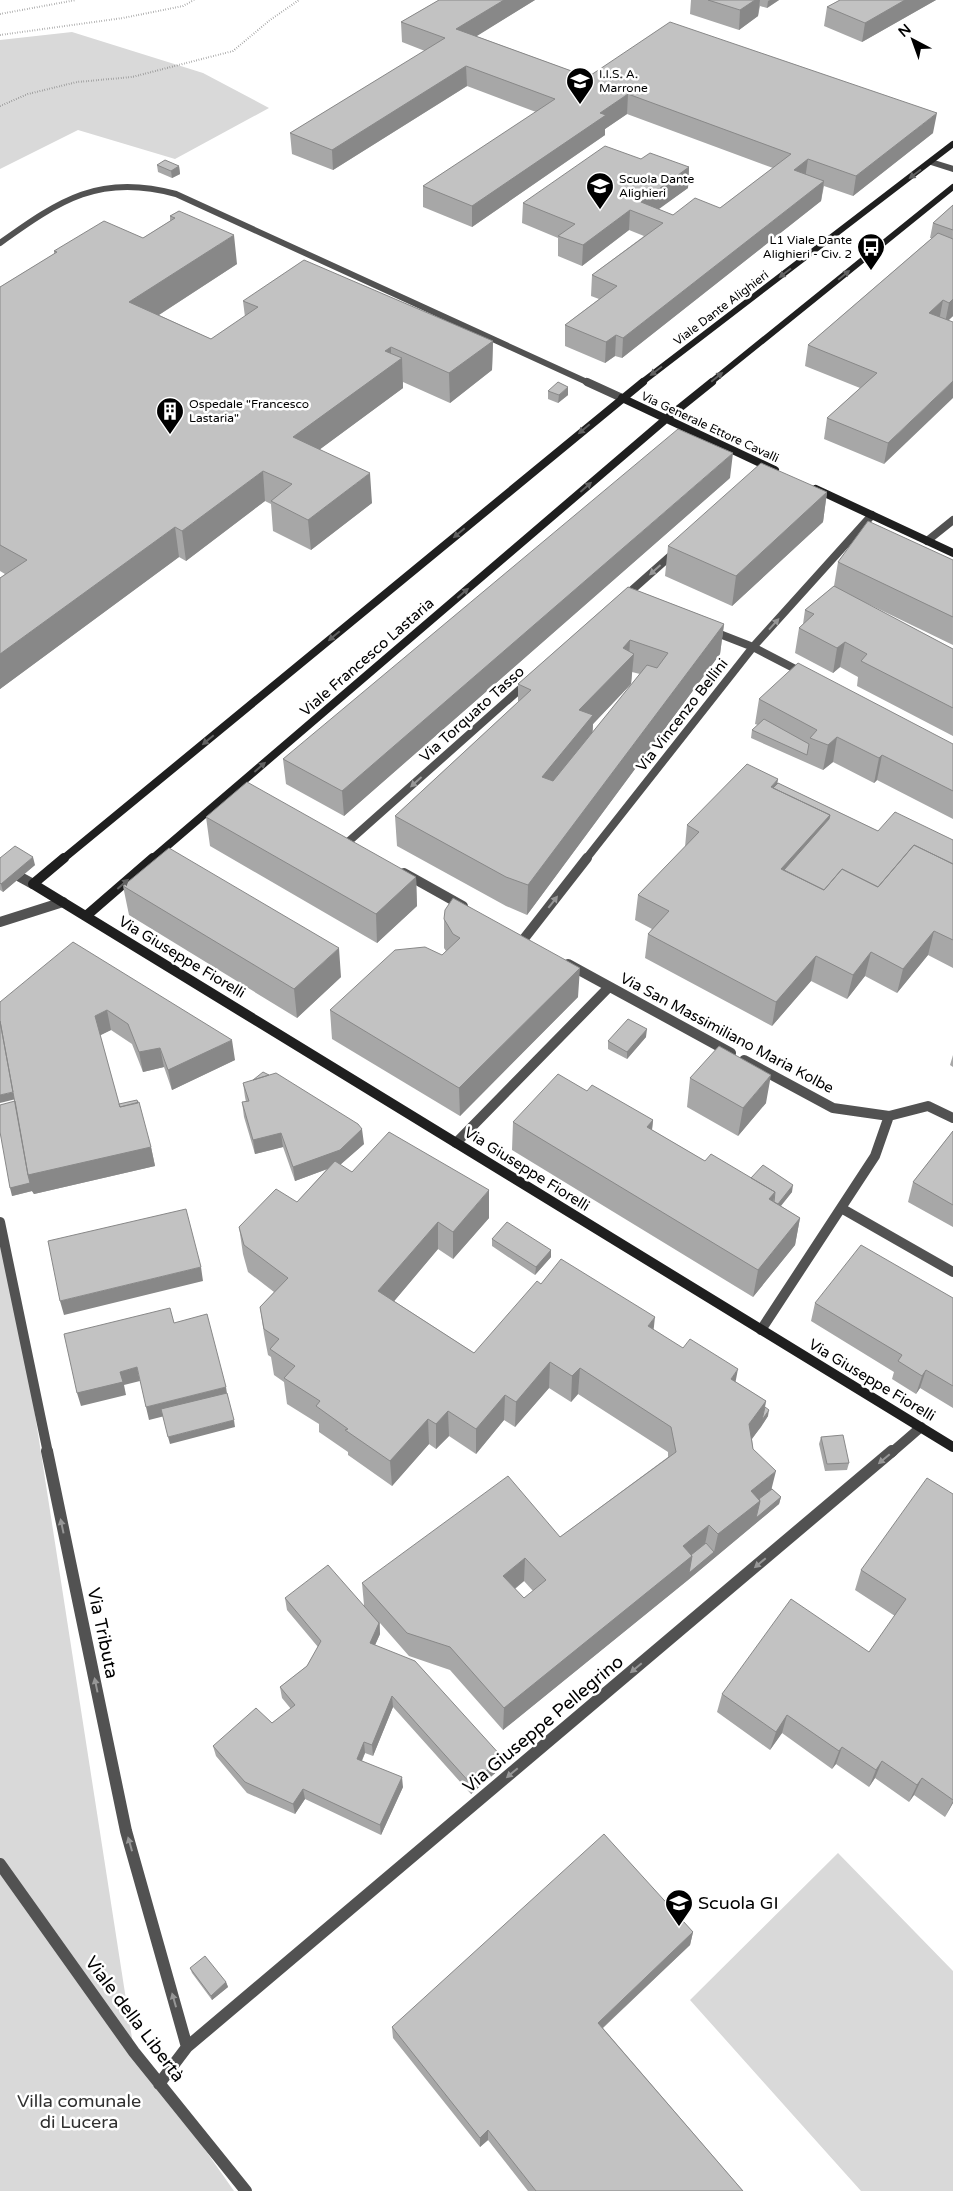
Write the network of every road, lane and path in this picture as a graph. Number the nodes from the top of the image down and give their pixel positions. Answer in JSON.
{"nodes":[{"id":1,"x":76,"y":0,"type":"edge"},
{"id":2,"x":194,"y":0,"type":"edge"},
{"id":3,"x":299,"y":0,"type":"edge"},
{"id":4,"x":0,"y":14,"type":"edge"},
{"id":5,"x":0,"y":35,"type":"edge"},
{"id":6,"x":0,"y":106,"type":"edge"},
{"id":7,"x":953,"y":144,"type":"edge"},
{"id":8,"x":931,"y":162,"type":"junction"},
{"id":9,"x":953,"y":170,"type":"edge"},
{"id":10,"x":953,"y":187,"type":"edge"},
{"id":11,"x":0,"y":243,"type":"edge"},
{"id":12,"x":622,"y":398,"type":"junction"},
{"id":13,"x":666,"y":419,"type":"junction"},
{"id":14,"x":770,"y":467,"type":"junction"},
{"id":15,"x":762,"y":474,"type":"edge"},
{"id":16,"x":787,"y":475,"type":"edge"},
{"id":17,"x":804,"y":483,"type":"edge"},
{"id":18,"x":872,"y":515,"type":"junction"},
{"id":19,"x":953,"y":520,"type":"edge"},
{"id":20,"x":927,"y":540,"type":"junction"},
{"id":21,"x":682,"y":546,"type":"edge"},
{"id":22,"x":953,"y":552,"type":"edge"},
{"id":23,"x":623,"y":598,"type":"junction"},
{"id":24,"x":632,"y":602,"type":"edge"},
{"id":25,"x":615,"y":605,"type":"edge"},
{"id":26,"x":707,"y":630,"type":"edge"},
{"id":27,"x":753,"y":647,"type":"junction"},
{"id":28,"x":534,"y":677,"type":"edge"},
{"id":29,"x":814,"y":678,"type":"edge"},
{"id":30,"x":348,"y":842,"type":"edge"},
{"id":31,"x":0,"y":866,"type":"edge"},
{"id":32,"x":398,"y":870,"type":"edge"},
{"id":33,"x":33,"y":884,"type":"junction"},
{"id":34,"x":63,"y":902,"type":"junction"},
{"id":35,"x":473,"y":912,"type":"edge"},
{"id":36,"x":86,"y":916,"type":"junction"},
{"id":37,"x":0,"y":922,"type":"edge"},
{"id":38,"x":523,"y":940,"type":"edge"},
{"id":39,"x":557,"y":959,"type":"edge"},
{"id":40,"x":609,"y":986,"type":"junction"},
{"id":41,"x":890,"y":1116,"type":"junction"},
{"id":42,"x":953,"y":1118,"type":"edge"},
{"id":43,"x":456,"y":1143,"type":"junction"},
{"id":44,"x":841,"y":1208,"type":"junction"},
{"id":45,"x":0,"y":1222,"type":"edge"},
{"id":46,"x":953,"y":1272,"type":"edge"},
{"id":47,"x":761,"y":1330,"type":"junction"},
{"id":48,"x":922,"y":1427,"type":"junction"},
{"id":49,"x":953,"y":1447,"type":"edge"},
{"id":50,"x":0,"y":1864,"type":"edge"},
{"id":51,"x":187,"y":2047,"type":"junction"},
{"id":52,"x":159,"y":2084,"type":"junction"},
{"id":53,"x":246,"y":2191,"type":"edge"}],
"edges":[{"from":1,"to":4,"type":"path"},
{"from":2,"to":5,"type":"path"},
{"from":3,"to":6,"type":"path"},
{"from":7,"to":8,"type":"street","name":"Viale Dante Alighieri"},
{"from":8,"to":9,"type":"street"},
{"from":8,"to":12,"type":"street","name":"Viale Dante Alighieri","one_way":true},
{"from":13,"to":10,"type":"street","one_way":true},
{"from":11,"to":12,"type":"street"},
{"from":12,"to":13,"type":"street","name":"Via Generale Ettore Cavalli"},
{"from":12,"to":33,"type":"street","one_way":true},
{"from":13,"to":14,"type":"street","name":"Via Generale Ettore Cavalli"},
{"from":36,"to":13,"type":"street","name":"Viale Francesco Lastaria","one_way":true},
{"from":14,"to":15,"type":"street"},
{"from":14,"to":16,"type":"street","name":"Via Generale Ettore Cavalli"},
{"from":17,"to":18,"type":"street"},
{"from":18,"to":20,"type":"street"},
{"from":27,"to":18,"type":"street","name":"Via Vincenzo Bellini","one_way":true},
{"from":19,"to":20,"type":"street"},
{"from":20,"to":22,"type":"street"},
{"from":21,"to":23,"type":"street","one_way":true},
{"from":23,"to":24,"type":"street"},
{"from":23,"to":25,"type":"street"},
{"from":26,"to":27,"type":"street"},
{"from":27,"to":29,"type":"street"},
{"from":38,"to":27,"type":"street","name":"Via Vincenzo Bellini","one_way":true},
{"from":28,"to":30,"type":"street","name":"Via Torquato Tasso","one_way":true},
{"from":31,"to":33,"type":"street"},
{"from":32,"to":35,"type":"street"},
{"from":33,"to":34,"type":"street","name":"Via Giuseppe Fiorelli"},
{"from":34,"to":36,"type":"street","name":"Via Giuseppe Fiorelli"},
{"from":34,"to":37,"type":"street"},
{"from":36,"to":43,"type":"street","name":"Via Giuseppe Fiorelli"},
{"from":39,"to":40,"type":"street","name":"Via San Massimiliano Maria Kolbe"},
{"from":40,"to":41,"type":"street","name":"Via San Massimiliano Maria Kolbe"},
{"from":40,"to":43,"type":"street"},
{"from":41,"to":42,"type":"street","name":"Via San Massimiliano Maria Kolbe"},
{"from":41,"to":44,"type":"street"},
{"from":43,"to":47,"type":"street","name":"Via Giuseppe Fiorelli"},
{"from":44,"to":46,"type":"street"},
{"from":44,"to":47,"type":"street"},
{"from":51,"to":45,"type":"street","name":"Via Tributa","one_way":true},
{"from":47,"to":48,"type":"street","name":"Via Giuseppe Fiorelli"},
{"from":48,"to":49,"type":"street","name":"Via Giuseppe Fiorelli"},
{"from":48,"to":51,"type":"street","name":"Via Giuseppe Pellegrino","one_way":true},
{"from":50,"to":52,"type":"street","name":"Viale della Libertà"},
{"from":51,"to":52,"type":"street","name":"Via Giuseppe Pellegrino"},
{"from":52,"to":53,"type":"street","name":"Viale della Libertà"}]}
